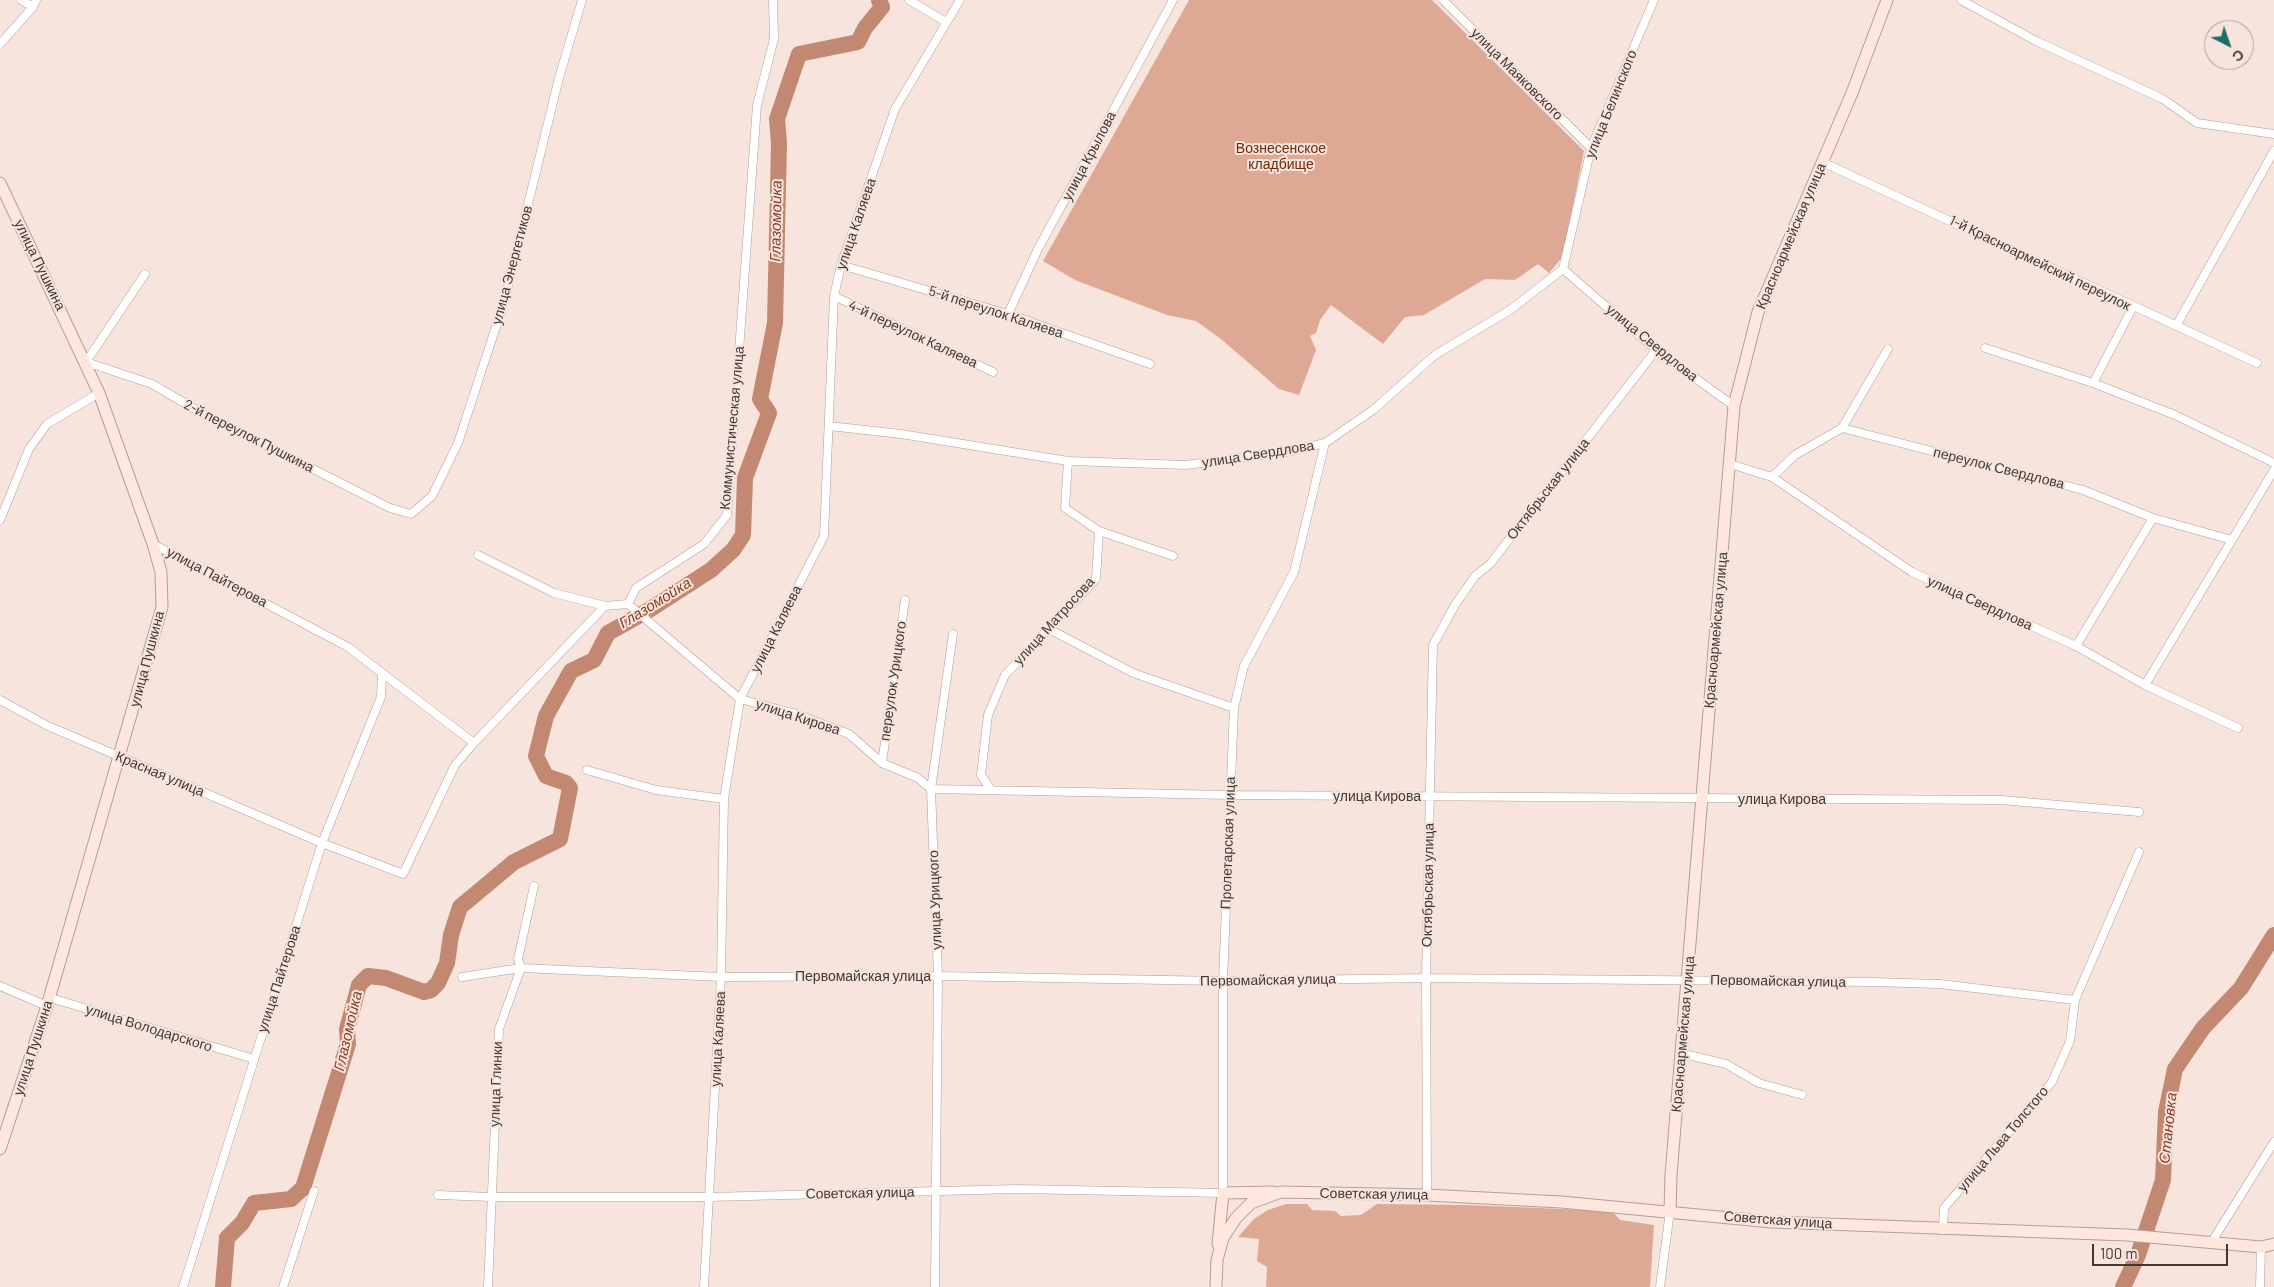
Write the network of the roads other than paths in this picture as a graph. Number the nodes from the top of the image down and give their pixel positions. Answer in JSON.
{"nodes":[{"id":1,"x":21,"y":0,"type":"edge"},
{"id":2,"x":582,"y":0,"type":"edge"},
{"id":3,"x":773,"y":0,"type":"edge"},
{"id":4,"x":909,"y":0,"type":"edge"},
{"id":5,"x":960,"y":0,"type":"edge"},
{"id":6,"x":1173,"y":0,"type":"edge"},
{"id":7,"x":1443,"y":0,"type":"edge"},
{"id":8,"x":1455,"y":0,"type":"edge"},
{"id":9,"x":1654,"y":0,"type":"edge"},
{"id":10,"x":1887,"y":0,"type":"edge"},
{"id":11,"x":1961,"y":0,"type":"edge"},
{"id":12,"x":34,"y":4,"type":"edge"},
{"id":13,"x":1451,"y":8,"type":"junction"},
{"id":14,"x":946,"y":22,"type":"junction"},
{"id":15,"x":0,"y":44,"type":"edge"},
{"id":16,"x":2274,"y":134,"type":"edge"},
{"id":17,"x":1591,"y":148,"type":"junction"},
{"id":18,"x":2274,"y":151,"type":"edge"},
{"id":19,"x":1822,"y":162,"type":"junction"},
{"id":20,"x":0,"y":182,"type":"edge"},
{"id":21,"x":840,"y":265,"type":"junction"},
{"id":22,"x":1563,"y":269,"type":"junction"},
{"id":23,"x":145,"y":274,"type":"dead end"},
{"id":24,"x":834,"y":296,"type":"junction"},
{"id":25,"x":2133,"y":308,"type":"junction"},
{"id":26,"x":1008,"y":314,"type":"junction"},
{"id":27,"x":2176,"y":326,"type":"junction"},
{"id":28,"x":1985,"y":348,"type":"dead end"},
{"id":29,"x":1888,"y":349,"type":"dead end"},
{"id":30,"x":1656,"y":350,"type":"junction"},
{"id":31,"x":86,"y":362,"type":"junction"},
{"id":32,"x":2257,"y":363,"type":"dead end"},
{"id":33,"x":1150,"y":364,"type":"dead end"},
{"id":34,"x":993,"y":372,"type":"dead end"},
{"id":35,"x":2093,"y":383,"type":"junction"},
{"id":36,"x":99,"y":393,"type":"junction"},
{"id":37,"x":1734,"y":406,"type":"junction"},
{"id":38,"x":829,"y":426,"type":"junction"},
{"id":39,"x":1842,"y":428,"type":"junction"},
{"id":40,"x":1325,"y":443,"type":"junction"},
{"id":41,"x":1068,"y":461,"type":"junction"},
{"id":42,"x":2274,"y":463,"type":"edge"},
{"id":43,"x":1730,"y":464,"type":"junction"},
{"id":44,"x":2274,"y":470,"type":"edge"},
{"id":45,"x":1772,"y":477,"type":"junction"},
{"id":46,"x":411,"y":514,"type":"joint"},
{"id":47,"x":2153,"y":518,"type":"junction"},
{"id":48,"x":0,"y":520,"type":"edge"},
{"id":49,"x":1098,"y":531,"type":"junction"},
{"id":50,"x":2232,"y":540,"type":"junction"},
{"id":51,"x":153,"y":544,"type":"junction"},
{"id":52,"x":478,"y":555,"type":"dead end"},
{"id":53,"x":1172,"y":556,"type":"dead end"},
{"id":54,"x":904,"y":600,"type":"dead end"},
{"id":55,"x":628,"y":604,"type":"junction"},
{"id":56,"x":605,"y":606,"type":"junction"},
{"id":57,"x":1049,"y":629,"type":"junction"},
{"id":58,"x":953,"y":634,"type":"dead end"},
{"id":59,"x":2076,"y":646,"type":"junction"},
{"id":60,"x":382,"y":675,"type":"junction"},
{"id":61,"x":2145,"y":685,"type":"junction"},
{"id":62,"x":740,"y":699,"type":"junction"},
{"id":63,"x":0,"y":700,"type":"edge"},
{"id":64,"x":1234,"y":708,"type":"junction"},
{"id":65,"x":2238,"y":728,"type":"dead end"},
{"id":66,"x":474,"y":743,"type":"junction"},
{"id":67,"x":120,"y":756,"type":"junction"},
{"id":68,"x":882,"y":762,"type":"junction"},
{"id":69,"x":587,"y":770,"type":"dead end"},
{"id":70,"x":931,"y":789,"type":"junction"},
{"id":71,"x":991,"y":790,"type":"junction"},
{"id":72,"x":1229,"y":795,"type":"junction"},
{"id":73,"x":1430,"y":796,"type":"junction"},
{"id":74,"x":724,"y":799,"type":"junction"},
{"id":75,"x":1701,"y":799,"type":"junction"},
{"id":76,"x":2139,"y":812,"type":"dead end"},
{"id":77,"x":322,"y":844,"type":"junction"},
{"id":78,"x":2139,"y":852,"type":"dead end"},
{"id":79,"x":534,"y":886,"type":"dead end"},
{"id":80,"x":521,"y":968,"type":"junction"},
{"id":81,"x":938,"y":976,"type":"junction"},
{"id":82,"x":462,"y":977,"type":"dead end"},
{"id":83,"x":721,"y":977,"type":"junction"},
{"id":84,"x":1426,"y":978,"type":"junction"},
{"id":85,"x":1688,"y":980,"type":"junction"},
{"id":86,"x":1223,"y":981,"type":"junction"},
{"id":87,"x":0,"y":986,"type":"edge"},
{"id":88,"x":2075,"y":1000,"type":"junction"},
{"id":89,"x":47,"y":1006,"type":"junction"},
{"id":90,"x":1680,"y":1053,"type":"junction"},
{"id":91,"x":254,"y":1059,"type":"junction"},
{"id":92,"x":1802,"y":1095,"type":"dead end"},
{"id":93,"x":2274,"y":1142,"type":"edge"},
{"id":94,"x":0,"y":1149,"type":"edge"},
{"id":95,"x":314,"y":1191,"type":"dead end"},
{"id":96,"x":935,"y":1191,"type":"junction"},
{"id":97,"x":1223,"y":1192,"type":"junction"},
{"id":98,"x":1281,"y":1192,"type":"junction"},
{"id":99,"x":438,"y":1195,"type":"dead end"},
{"id":100,"x":1428,"y":1195,"type":"junction"},
{"id":101,"x":710,"y":1197,"type":"junction"},
{"id":102,"x":492,"y":1198,"type":"junction"},
{"id":103,"x":1251,"y":1203,"type":"joint"},
{"id":104,"x":1670,"y":1211,"type":"junction"},
{"id":105,"x":1943,"y":1230,"type":"junction"},
{"id":106,"x":2211,"y":1243,"type":"junction"},
{"id":107,"x":2274,"y":1244,"type":"edge"},
{"id":108,"x":2261,"y":1247,"type":"junction"},
{"id":109,"x":1217,"y":1260,"type":"junction"},
{"id":110,"x":183,"y":1287,"type":"edge"},
{"id":111,"x":283,"y":1287,"type":"edge"},
{"id":112,"x":488,"y":1287,"type":"edge"},
{"id":113,"x":704,"y":1287,"type":"edge"},
{"id":114,"x":935,"y":1287,"type":"edge"},
{"id":115,"x":1216,"y":1287,"type":"edge"},
{"id":116,"x":1660,"y":1287,"type":"edge"},
{"id":117,"x":2260,"y":1287,"type":"edge"}],
"edges":[{"from":1,"to":12,"type":"street"},
{"from":2,"to":46,"type":"street","name":"улица Энергетиков"},
{"from":3,"to":55,"type":"street","name":"Коммунистическая улица"},
{"from":4,"to":14,"type":"street"},
{"from":5,"to":14,"type":"street","name":"улица Каляева"},
{"from":6,"to":26,"type":"street","name":"улица Крылова"},
{"from":7,"to":13,"type":"street","name":"улица Маяковского"},
{"from":8,"to":13,"type":"street"},
{"from":9,"to":17,"type":"street","name":"улица Белинского"},
{"from":10,"to":19,"type":"main road","name":"Красноармейская улица"},
{"from":11,"to":16,"type":"street"},
{"from":12,"to":15,"type":"street"},
{"from":13,"to":17,"type":"street","name":"улица Маяковского"},
{"from":14,"to":21,"type":"street","name":"улица Каляева"},
{"from":17,"to":22,"type":"street","name":"улица Белинского"},
{"from":18,"to":27,"type":"street"},
{"from":19,"to":25,"type":"street","name":"1-й Красноармейский переулок"},
{"from":19,"to":37,"type":"main road","name":"Красноармейская улица"},
{"from":20,"to":31,"type":"main road","name":"улица Пушкина"},
{"from":21,"to":24,"type":"street","name":"улица Каляева"},
{"from":21,"to":26,"type":"street","name":"5-й переулок Каляева"},
{"from":22,"to":30,"type":"street","name":"улица Свердлова"},
{"from":22,"to":40,"type":"street","name":"улица Свердлова"},
{"from":23,"to":31,"type":"street"},
{"from":24,"to":34,"type":"street","name":"4-й переулок Каляева"},
{"from":24,"to":38,"type":"street","name":"улица Каляева"},
{"from":25,"to":27,"type":"street","name":"1-й Красноармейский переулок"},
{"from":25,"to":35,"type":"street"},
{"from":26,"to":33,"type":"street","name":"5-й переулок Каляева"},
{"from":27,"to":32,"type":"street","name":"1-й Красноармейский переулок"},
{"from":28,"to":35,"type":"street"},
{"from":29,"to":39,"type":"street"},
{"from":30,"to":37,"type":"street","name":"улица Свердлова"},
{"from":30,"to":73,"type":"street","name":"Октябрьская улица"},
{"from":31,"to":36,"type":"main road","name":"улица Пушкина"},
{"from":31,"to":46,"type":"street","name":"2-й переулок Пушкина"},
{"from":35,"to":42,"type":"street"},
{"from":36,"to":48,"type":"street"},
{"from":36,"to":51,"type":"main road","name":"улица Пушкина"},
{"from":37,"to":43,"type":"main road","name":"Красноармейская улица"},
{"from":38,"to":41,"type":"street","name":"улица Свердлова"},
{"from":38,"to":62,"type":"street","name":"улица Каляева"},
{"from":39,"to":45,"type":"street"},
{"from":39,"to":47,"type":"street","name":"переулок Свердлова"},
{"from":40,"to":41,"type":"street","name":"улица Свердлова"},
{"from":40,"to":64,"type":"street","name":"Пролетарская улица"},
{"from":41,"to":49,"type":"street"},
{"from":43,"to":45,"type":"street","name":"улица Свердлова"},
{"from":43,"to":75,"type":"main road","name":"Красноармейская улица"},
{"from":44,"to":50,"type":"street"},
{"from":45,"to":59,"type":"street","name":"улица Свердлова"},
{"from":47,"to":50,"type":"street","name":"переулок Свердлова"},
{"from":47,"to":59,"type":"street"},
{"from":49,"to":53,"type":"street"},
{"from":49,"to":57,"type":"street","name":"улица Матросова"},
{"from":50,"to":61,"type":"street"},
{"from":51,"to":60,"type":"street","name":"улица Пайтерова"},
{"from":51,"to":67,"type":"main road","name":"улица Пушкина"},
{"from":52,"to":56,"type":"street"},
{"from":54,"to":68,"type":"street","name":"переулок Урицкого"},
{"from":55,"to":56,"type":"street"},
{"from":55,"to":62,"type":"street","name":"улица Кирова"},
{"from":56,"to":66,"type":"street"},
{"from":57,"to":64,"type":"street"},
{"from":57,"to":71,"type":"street","name":"улица Матросова"},
{"from":58,"to":70,"type":"street","name":"улица Урицкого"},
{"from":59,"to":61,"type":"street","name":"улица Свердлова"},
{"from":60,"to":66,"type":"street","name":"улица Пайтерова"},
{"from":60,"to":77,"type":"street","name":"улица Пайтерова"},
{"from":61,"to":65,"type":"street","name":"улица Свердлова"},
{"from":62,"to":68,"type":"street","name":"улица Кирова"},
{"from":62,"to":74,"type":"street","name":"улица Каляева"},
{"from":63,"to":67,"type":"street","name":"Красная улица"},
{"from":64,"to":72,"type":"street","name":"Пролетарская улица"},
{"from":66,"to":77,"type":"street"},
{"from":67,"to":77,"type":"street","name":"Красная улица"},
{"from":67,"to":89,"type":"main road","name":"улица Пушкина"},
{"from":68,"to":70,"type":"street","name":"улица Кирова"},
{"from":69,"to":74,"type":"street"},
{"from":70,"to":71,"type":"street","name":"улица Кирова"},
{"from":70,"to":81,"type":"street","name":"улица Урицкого"},
{"from":71,"to":72,"type":"street","name":"улица Кирова"},
{"from":72,"to":73,"type":"street","name":"улица Кирова"},
{"from":72,"to":86,"type":"street","name":"Пролетарская улица"},
{"from":73,"to":75,"type":"street","name":"улица Кирова"},
{"from":73,"to":84,"type":"street","name":"Октябрьская улица"},
{"from":74,"to":83,"type":"street","name":"улица Каляева"},
{"from":75,"to":76,"type":"street","name":"улица Кирова"},
{"from":75,"to":85,"type":"main road","name":"Красноармейская улица"},
{"from":77,"to":91,"type":"street","name":"улица Пайтерова"},
{"from":78,"to":88,"type":"street","name":"улица Льва Толстого"},
{"from":79,"to":80,"type":"street","name":"улица Глинки"},
{"from":80,"to":82,"type":"street","name":"Первомайская улица"},
{"from":80,"to":83,"type":"street","name":"Первомайская улица"},
{"from":80,"to":102,"type":"street","name":"улица Глинки"},
{"from":81,"to":83,"type":"street","name":"Первомайская улица"},
{"from":81,"to":86,"type":"street","name":"Первомайская улица"},
{"from":81,"to":96,"type":"street","name":"улица Урицкого"},
{"from":83,"to":101,"type":"street","name":"улица Каляева"},
{"from":84,"to":85,"type":"street","name":"Первомайская улица"},
{"from":84,"to":86,"type":"street","name":"Первомайская улица"},
{"from":84,"to":100,"type":"street","name":"Октябрьская улица"},
{"from":85,"to":88,"type":"street","name":"Первомайская улица"},
{"from":85,"to":90,"type":"main road","name":"Красноармейская улица"},
{"from":86,"to":97,"type":"street","name":"Пролетарская улица"},
{"from":87,"to":89,"type":"street"},
{"from":88,"to":105,"type":"street","name":"улица Льва Толстого"},
{"from":89,"to":91,"type":"street","name":"улица Володарского"},
{"from":89,"to":94,"type":"main road","name":"улица Пушкина"},
{"from":90,"to":92,"type":"street"},
{"from":90,"to":104,"type":"main road","name":"Красноармейская улица"},
{"from":91,"to":110,"type":"street","name":"улица Пайтерова"},
{"from":93,"to":106,"type":"street"},
{"from":95,"to":111,"type":"street"},
{"from":96,"to":97,"type":"street","name":"Советская улица"},
{"from":96,"to":101,"type":"street","name":"Советская улица"},
{"from":96,"to":114,"type":"street","name":"улица Урицкого"},
{"from":97,"to":98,"type":"main road","name":"Советская улица"},
{"from":97,"to":109,"type":"main road","name":"Пролетарская улица"},
{"from":98,"to":100,"type":"main road","name":"Советская улица"},
{"from":98,"to":103,"type":"main road","name":"Советская улица"},
{"from":99,"to":102,"type":"street","name":"Советская улица"},
{"from":100,"to":104,"type":"main road","name":"Советская улица"},
{"from":101,"to":102,"type":"street","name":"Советская улица"},
{"from":101,"to":113,"type":"street","name":"улица Каляева"},
{"from":102,"to":112,"type":"street","name":"улица Глинки"},
{"from":103,"to":109,"type":"main road","name":"Пролетарская улица"},
{"from":104,"to":105,"type":"main road","name":"Советская улица"},
{"from":104,"to":116,"type":"street","name":"Красноармейская улица"},
{"from":105,"to":106,"type":"main road","name":"Советская улица"},
{"from":106,"to":108,"type":"main road","name":"Советская улица"},
{"from":107,"to":108,"type":"main road","name":"Советская улица"},
{"from":108,"to":117,"type":"street"},
{"from":109,"to":115,"type":"main road","name":"Пролетарская улица"}]}
